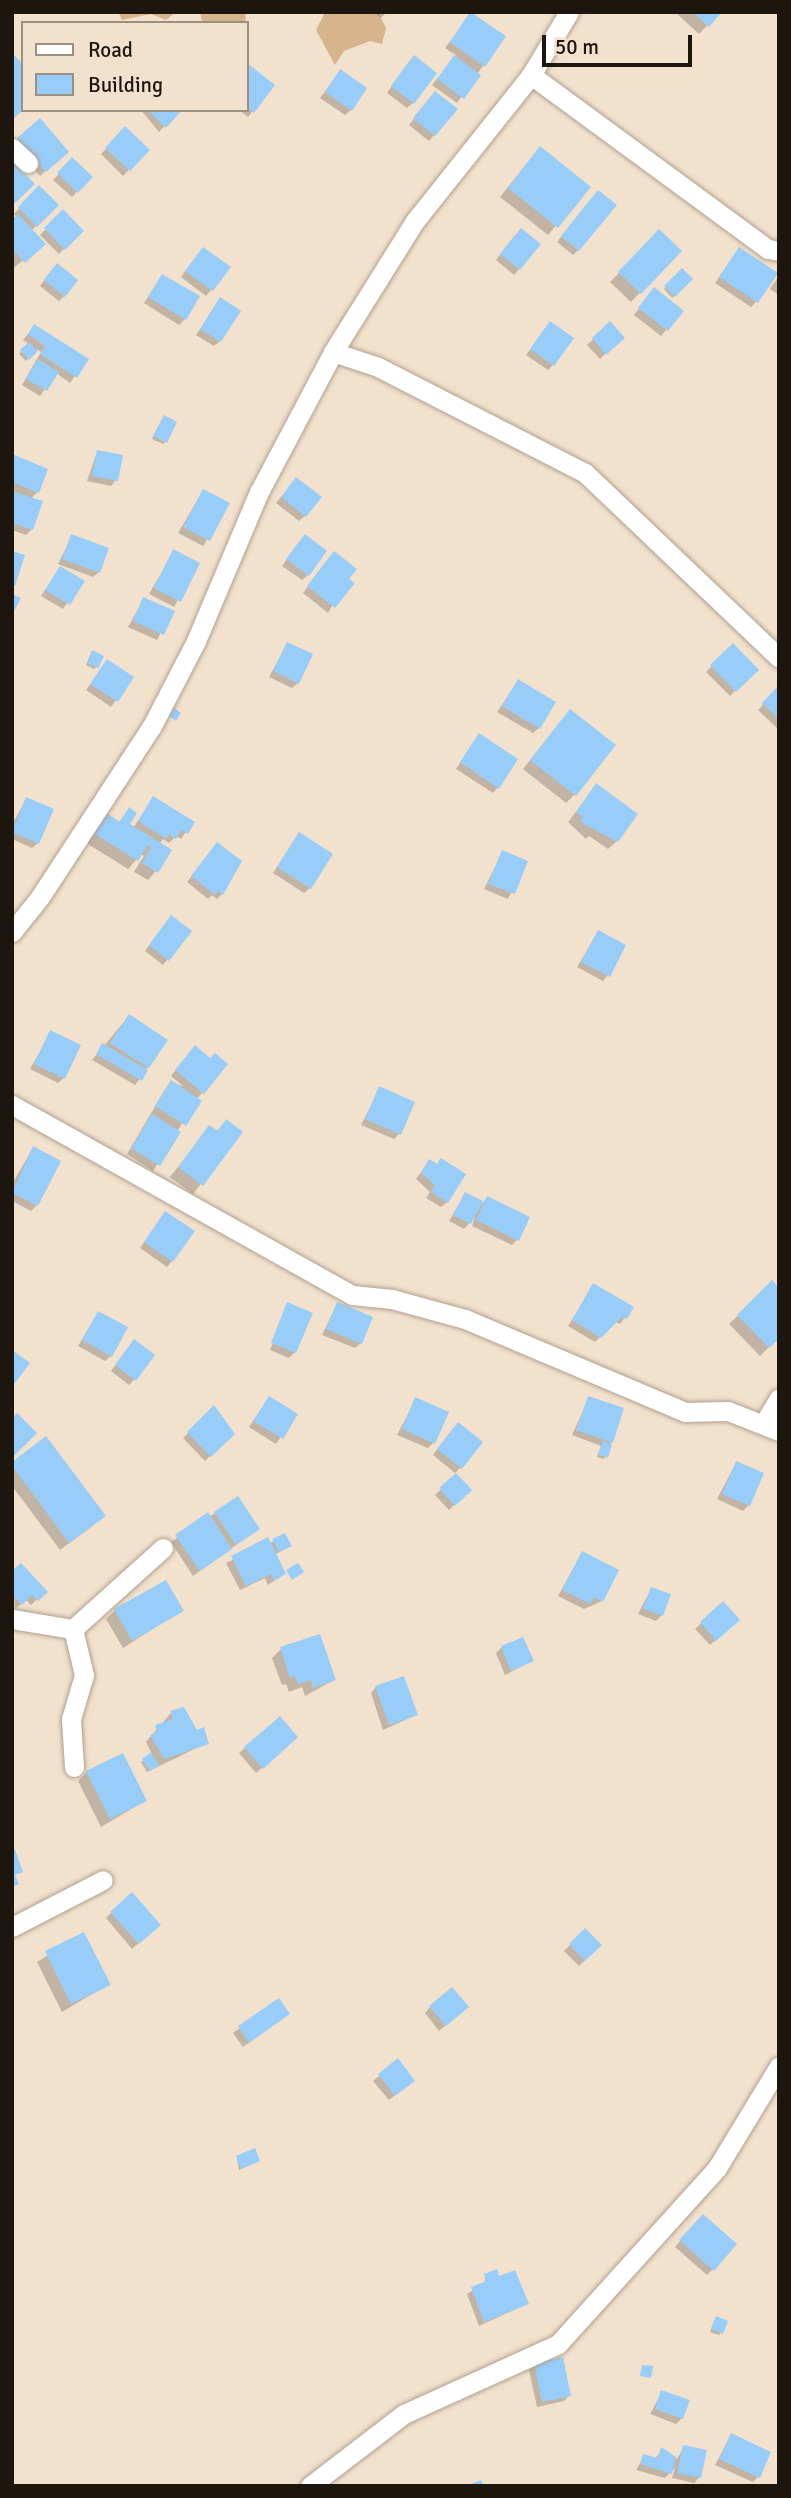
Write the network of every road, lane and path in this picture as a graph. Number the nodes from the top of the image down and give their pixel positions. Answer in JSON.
{"nodes":[{"id":1,"x":569,"y":12,"type":"edge"},
{"id":2,"x":531,"y":75,"type":"junction"},
{"id":3,"x":12,"y":148,"type":"edge"},
{"id":4,"x":28,"y":163,"type":"dead end"},
{"id":5,"x":779,"y":251,"type":"edge"},
{"id":6,"x":333,"y":352,"type":"junction"},
{"id":7,"x":779,"y":658,"type":"edge"},
{"id":8,"x":12,"y":932,"type":"edge"},
{"id":9,"x":12,"y":1105,"type":"edge"},
{"id":10,"x":779,"y":1398,"type":"edge"},
{"id":11,"x":772,"y":1427,"type":"edge"},
{"id":12,"x":163,"y":1548,"type":"dead end"},
{"id":13,"x":12,"y":1619,"type":"edge"},
{"id":14,"x":73,"y":1629,"type":"junction"},
{"id":15,"x":74,"y":1767,"type":"dead end"},
{"id":16,"x":103,"y":1880,"type":"dead end"},
{"id":17,"x":12,"y":1927,"type":"edge"},
{"id":18,"x":779,"y":2066,"type":"edge"},
{"id":19,"x":310,"y":2486,"type":"edge"}],
"edges":[{"from":1,"to":2,"type":"street"},
{"from":2,"to":5,"type":"street"},
{"from":2,"to":6,"type":"street"},
{"from":3,"to":4,"type":"street"},
{"from":6,"to":7,"type":"street"},
{"from":6,"to":8,"type":"street"},
{"from":9,"to":11,"type":"street"},
{"from":10,"to":11,"type":"street"},
{"from":12,"to":14,"type":"street"},
{"from":13,"to":14,"type":"street"},
{"from":14,"to":15,"type":"street"},
{"from":16,"to":17,"type":"street"},
{"from":18,"to":19,"type":"street"}]}
